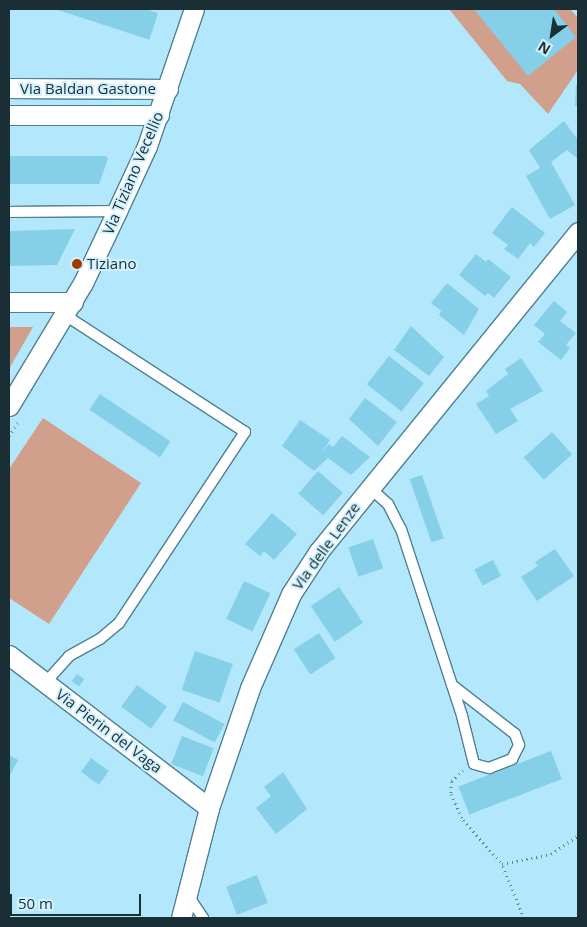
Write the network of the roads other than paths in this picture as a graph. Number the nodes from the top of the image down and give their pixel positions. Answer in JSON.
{"nodes":[{"id":1,"x":194,"y":9,"type":"edge"},
{"id":2,"x":9,"y":88,"type":"edge"},
{"id":3,"x":168,"y":89,"type":"junction"},
{"id":4,"x":159,"y":114,"type":"junction"},
{"id":5,"x":9,"y":115,"type":"edge"},
{"id":6,"x":117,"y":211,"type":"junction"},
{"id":7,"x":9,"y":212,"type":"edge"},
{"id":8,"x":578,"y":232,"type":"edge"},
{"id":9,"x":9,"y":302,"type":"edge"},
{"id":10,"x":69,"y":309,"type":"junction"},
{"id":11,"x":9,"y":406,"type":"edge"},
{"id":12,"x":370,"y":488,"type":"junction"},
{"id":13,"x":9,"y":655,"type":"edge"},
{"id":14,"x":45,"y":683,"type":"junction"},
{"id":15,"x":452,"y":685,"type":"junction"},
{"id":16,"x":209,"y":808,"type":"junction"},
{"id":17,"x":188,"y":894,"type":"junction"},
{"id":18,"x":181,"y":918,"type":"edge"},
{"id":19,"x":202,"y":918,"type":"edge"}],
"edges":[{"from":1,"to":3,"type":"street","name":"Via Tiziano Vecellio"},
{"from":2,"to":3,"type":"street","name":"Via Baldan Gastone"},
{"from":3,"to":4,"type":"street","name":"Via Tiziano Vecellio"},
{"from":4,"to":5,"type":"street","name":"Via Baldan Gastone"},
{"from":4,"to":6,"type":"street","name":"Via Tiziano Vecellio"},
{"from":6,"to":7,"type":"lane"},
{"from":6,"to":10,"type":"street","name":"Via Tiziano Vecellio"},
{"from":8,"to":12,"type":"street","name":"Via delle Lenze"},
{"from":9,"to":10,"type":"street"},
{"from":10,"to":11,"type":"street","name":"Via Tiziano Vecellio"},
{"from":10,"to":14,"type":"lane"},
{"from":12,"to":15,"type":"lane"},
{"from":12,"to":16,"type":"street","name":"Via delle Lenze"},
{"from":13,"to":14,"type":"street","name":"Via Pierin del Vaga"},
{"from":14,"to":16,"type":"street","name":"Via Pierin del Vaga"},
{"from":15,"to":15,"type":"lane"},
{"from":16,"to":17,"type":"street","name":"Via delle Lenze"},
{"from":17,"to":18,"type":"street","name":"Via delle Lenze"},
{"from":17,"to":19,"type":"lane"}]}
